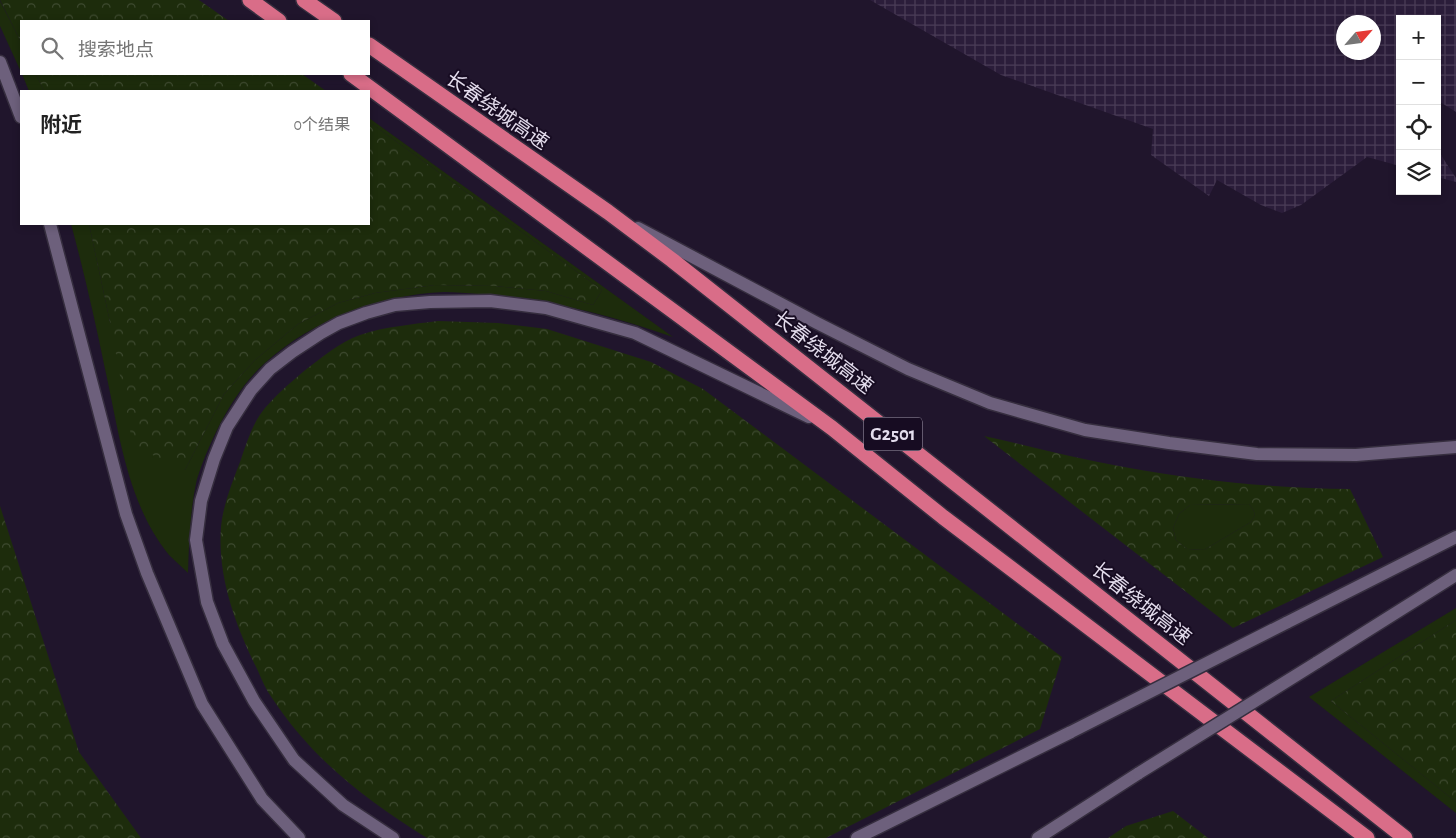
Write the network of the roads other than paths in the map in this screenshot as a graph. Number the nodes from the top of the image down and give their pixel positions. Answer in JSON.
{"nodes":[{"id":1,"x":250,"y":0,"type":"edge"},
{"id":2,"x":304,"y":0,"type":"edge"},
{"id":3,"x":278,"y":20,"type":"edge"},
{"id":4,"x":333,"y":20,"type":"edge"},
{"id":5,"x":370,"y":46,"type":"edge"},
{"id":6,"x":0,"y":62,"type":"edge"},
{"id":7,"x":352,"y":75,"type":"edge"},
{"id":8,"x":20,"y":114,"type":"edge"},
{"id":9,"x":608,"y":212,"type":"junction"},
{"id":10,"x":50,"y":225,"type":"edge"},
{"id":11,"x":832,"y":428,"type":"junction"},
{"id":12,"x":1456,"y":447,"type":"edge"},
{"id":13,"x":1456,"y":536,"type":"edge"},
{"id":14,"x":1456,"y":575,"type":"edge"},
{"id":15,"x":299,"y":838,"type":"edge"},
{"id":16,"x":393,"y":838,"type":"edge"},
{"id":17,"x":857,"y":838,"type":"edge"},
{"id":18,"x":1038,"y":838,"type":"edge"},
{"id":19,"x":1367,"y":838,"type":"edge"},
{"id":20,"x":1405,"y":838,"type":"edge"}],
"edges":[{"from":1,"to":3,"type":"highway"},
{"from":2,"to":4,"type":"highway"},
{"from":5,"to":9,"type":"highway","name":"长春绕城高速","number":"G2501"},
{"from":6,"to":8,"type":"lane"},
{"from":7,"to":11,"type":"highway","number":"G2501"},
{"from":9,"to":12,"type":"lane"},
{"from":9,"to":20,"type":"highway","name":"长春绕城高速","number":"G2501"},
{"from":10,"to":15,"type":"lane"},
{"from":11,"to":16,"type":"lane"},
{"from":11,"to":19,"type":"highway","number":"G2501"},
{"from":13,"to":17,"type":"lane","bridge":true},
{"from":14,"to":18,"type":"lane","bridge":true}]}
